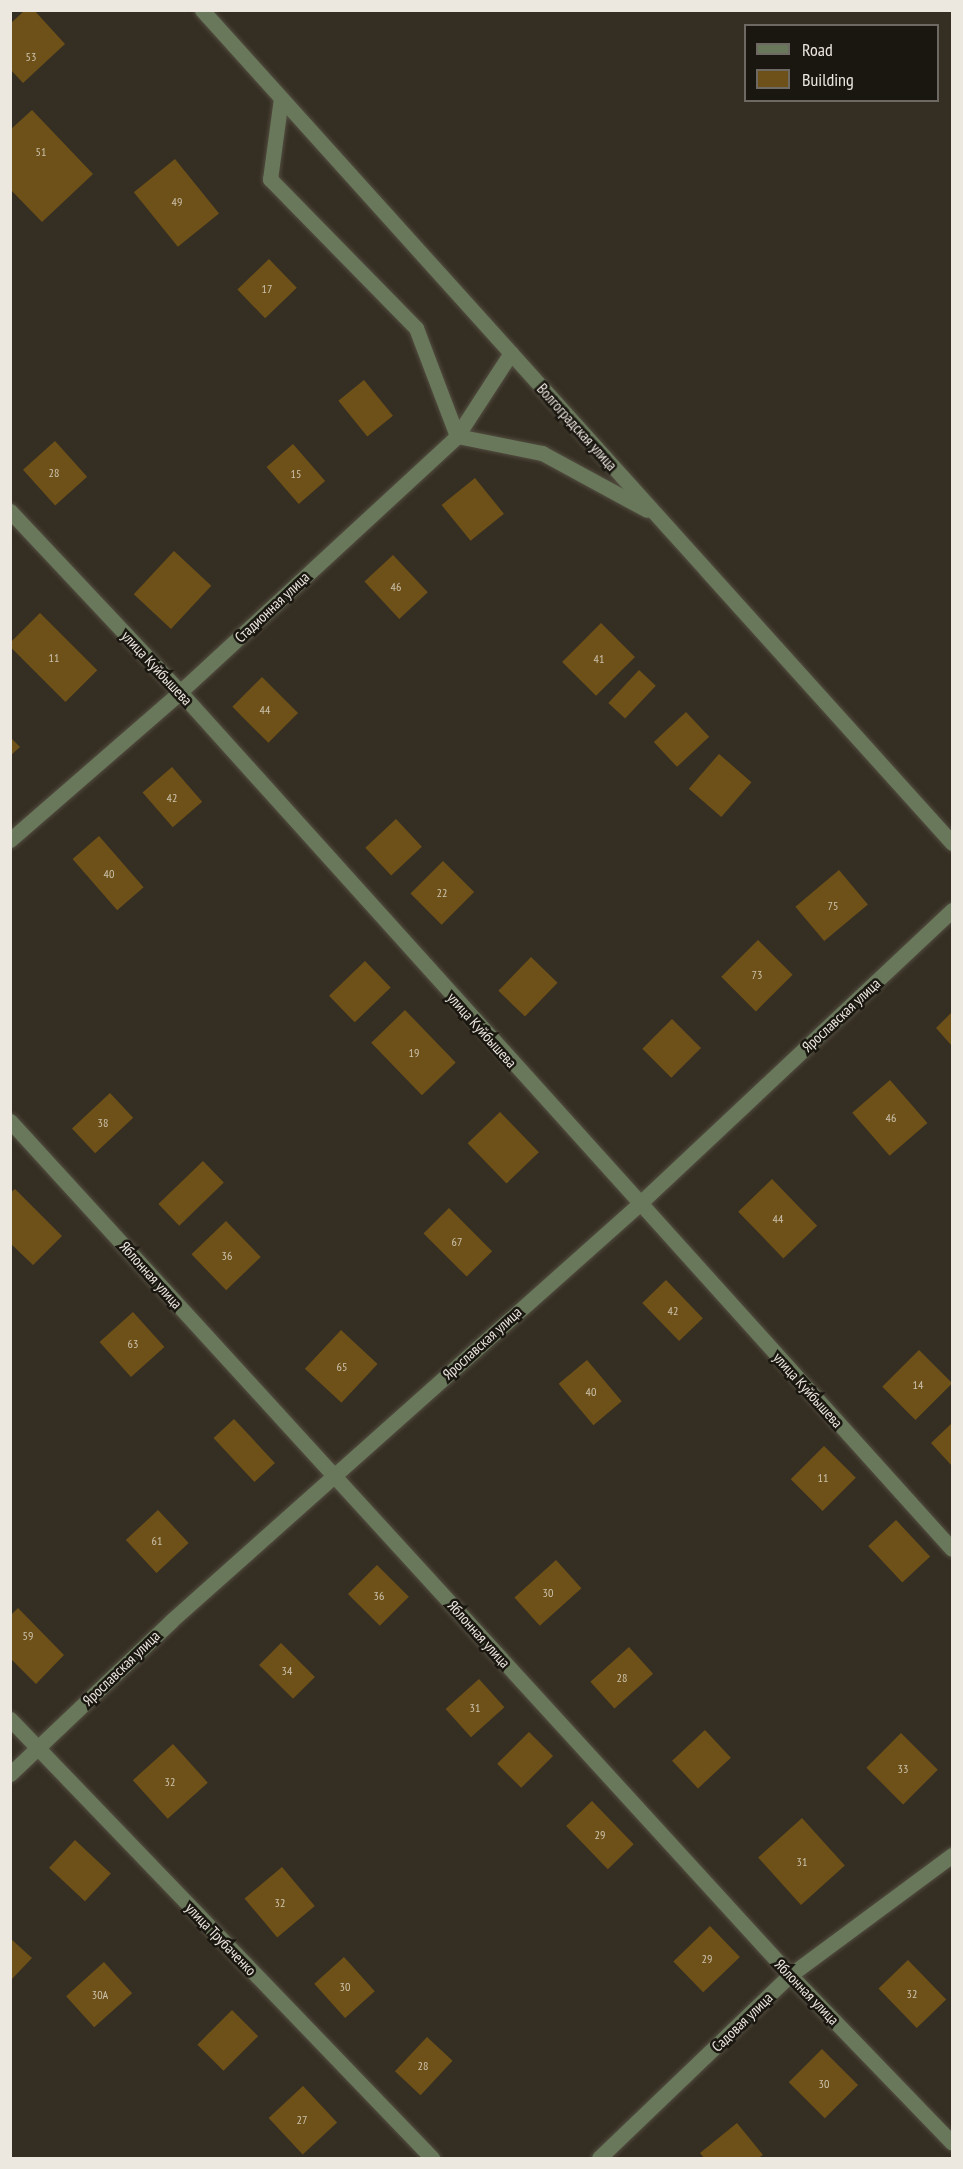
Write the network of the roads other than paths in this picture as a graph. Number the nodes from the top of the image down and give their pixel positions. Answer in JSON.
{"nodes":[{"id":1,"x":202,"y":10,"type":"edge"},
{"id":2,"x":281,"y":98,"type":"junction"},
{"id":3,"x":511,"y":353,"type":"junction"},
{"id":4,"x":457,"y":436,"type":"junction"},
{"id":5,"x":10,"y":511,"type":"edge"},
{"id":6,"x":657,"y":515,"type":"junction"},
{"id":7,"x":180,"y":692,"type":"junction"},
{"id":8,"x":10,"y":840,"type":"edge"},
{"id":9,"x":952,"y":843,"type":"edge"},
{"id":10,"x":952,"y":910,"type":"edge"},
{"id":11,"x":10,"y":1120,"type":"edge"},
{"id":12,"x":638,"y":1205,"type":"junction"},
{"id":13,"x":334,"y":1476,"type":"junction"},
{"id":14,"x":952,"y":1549,"type":"edge"},
{"id":15,"x":10,"y":1719,"type":"edge"},
{"id":16,"x":38,"y":1748,"type":"junction"},
{"id":17,"x":10,"y":1774,"type":"edge"},
{"id":18,"x":952,"y":1856,"type":"edge"},
{"id":19,"x":790,"y":1975,"type":"junction"},
{"id":20,"x":952,"y":2143,"type":"edge"},
{"id":21,"x":432,"y":2158,"type":"edge"},
{"id":22,"x":599,"y":2158,"type":"edge"}],
"edges":[{"from":1,"to":2,"type":"street","name":"Волгоградская улица"},
{"from":2,"to":3,"type":"street","name":"Волгоградская улица"},
{"from":2,"to":4,"type":"street"},
{"from":3,"to":4,"type":"street","name":"Стадионная улица"},
{"from":3,"to":6,"type":"street","name":"Волгоградская улица"},
{"from":4,"to":6,"type":"street"},
{"from":4,"to":7,"type":"street","name":"Стадионная улица"},
{"from":5,"to":7,"type":"street","name":"улица Куйбышева"},
{"from":6,"to":9,"type":"street","name":"Волгоградская улица"},
{"from":7,"to":8,"type":"street","name":"Стадионная улица"},
{"from":7,"to":12,"type":"street","name":"улица Куйбышева"},
{"from":10,"to":12,"type":"street","name":"Ярославская улица"},
{"from":11,"to":13,"type":"street","name":"Яблонная улица"},
{"from":12,"to":13,"type":"street","name":"Ярославская улица"},
{"from":12,"to":14,"type":"street","name":"улица Куйбышева"},
{"from":13,"to":16,"type":"street","name":"Ярославская улица"},
{"from":13,"to":19,"type":"street","name":"Яблонная улица"},
{"from":15,"to":16,"type":"street","name":"улица Трубаченко"},
{"from":16,"to":17,"type":"street","name":"Ярославская улица"},
{"from":16,"to":21,"type":"street","name":"улица Трубаченко"},
{"from":18,"to":19,"type":"street","name":"Садовая улица"},
{"from":19,"to":20,"type":"street","name":"Яблонная улица"},
{"from":19,"to":22,"type":"street","name":"Садовая улица"}]}
